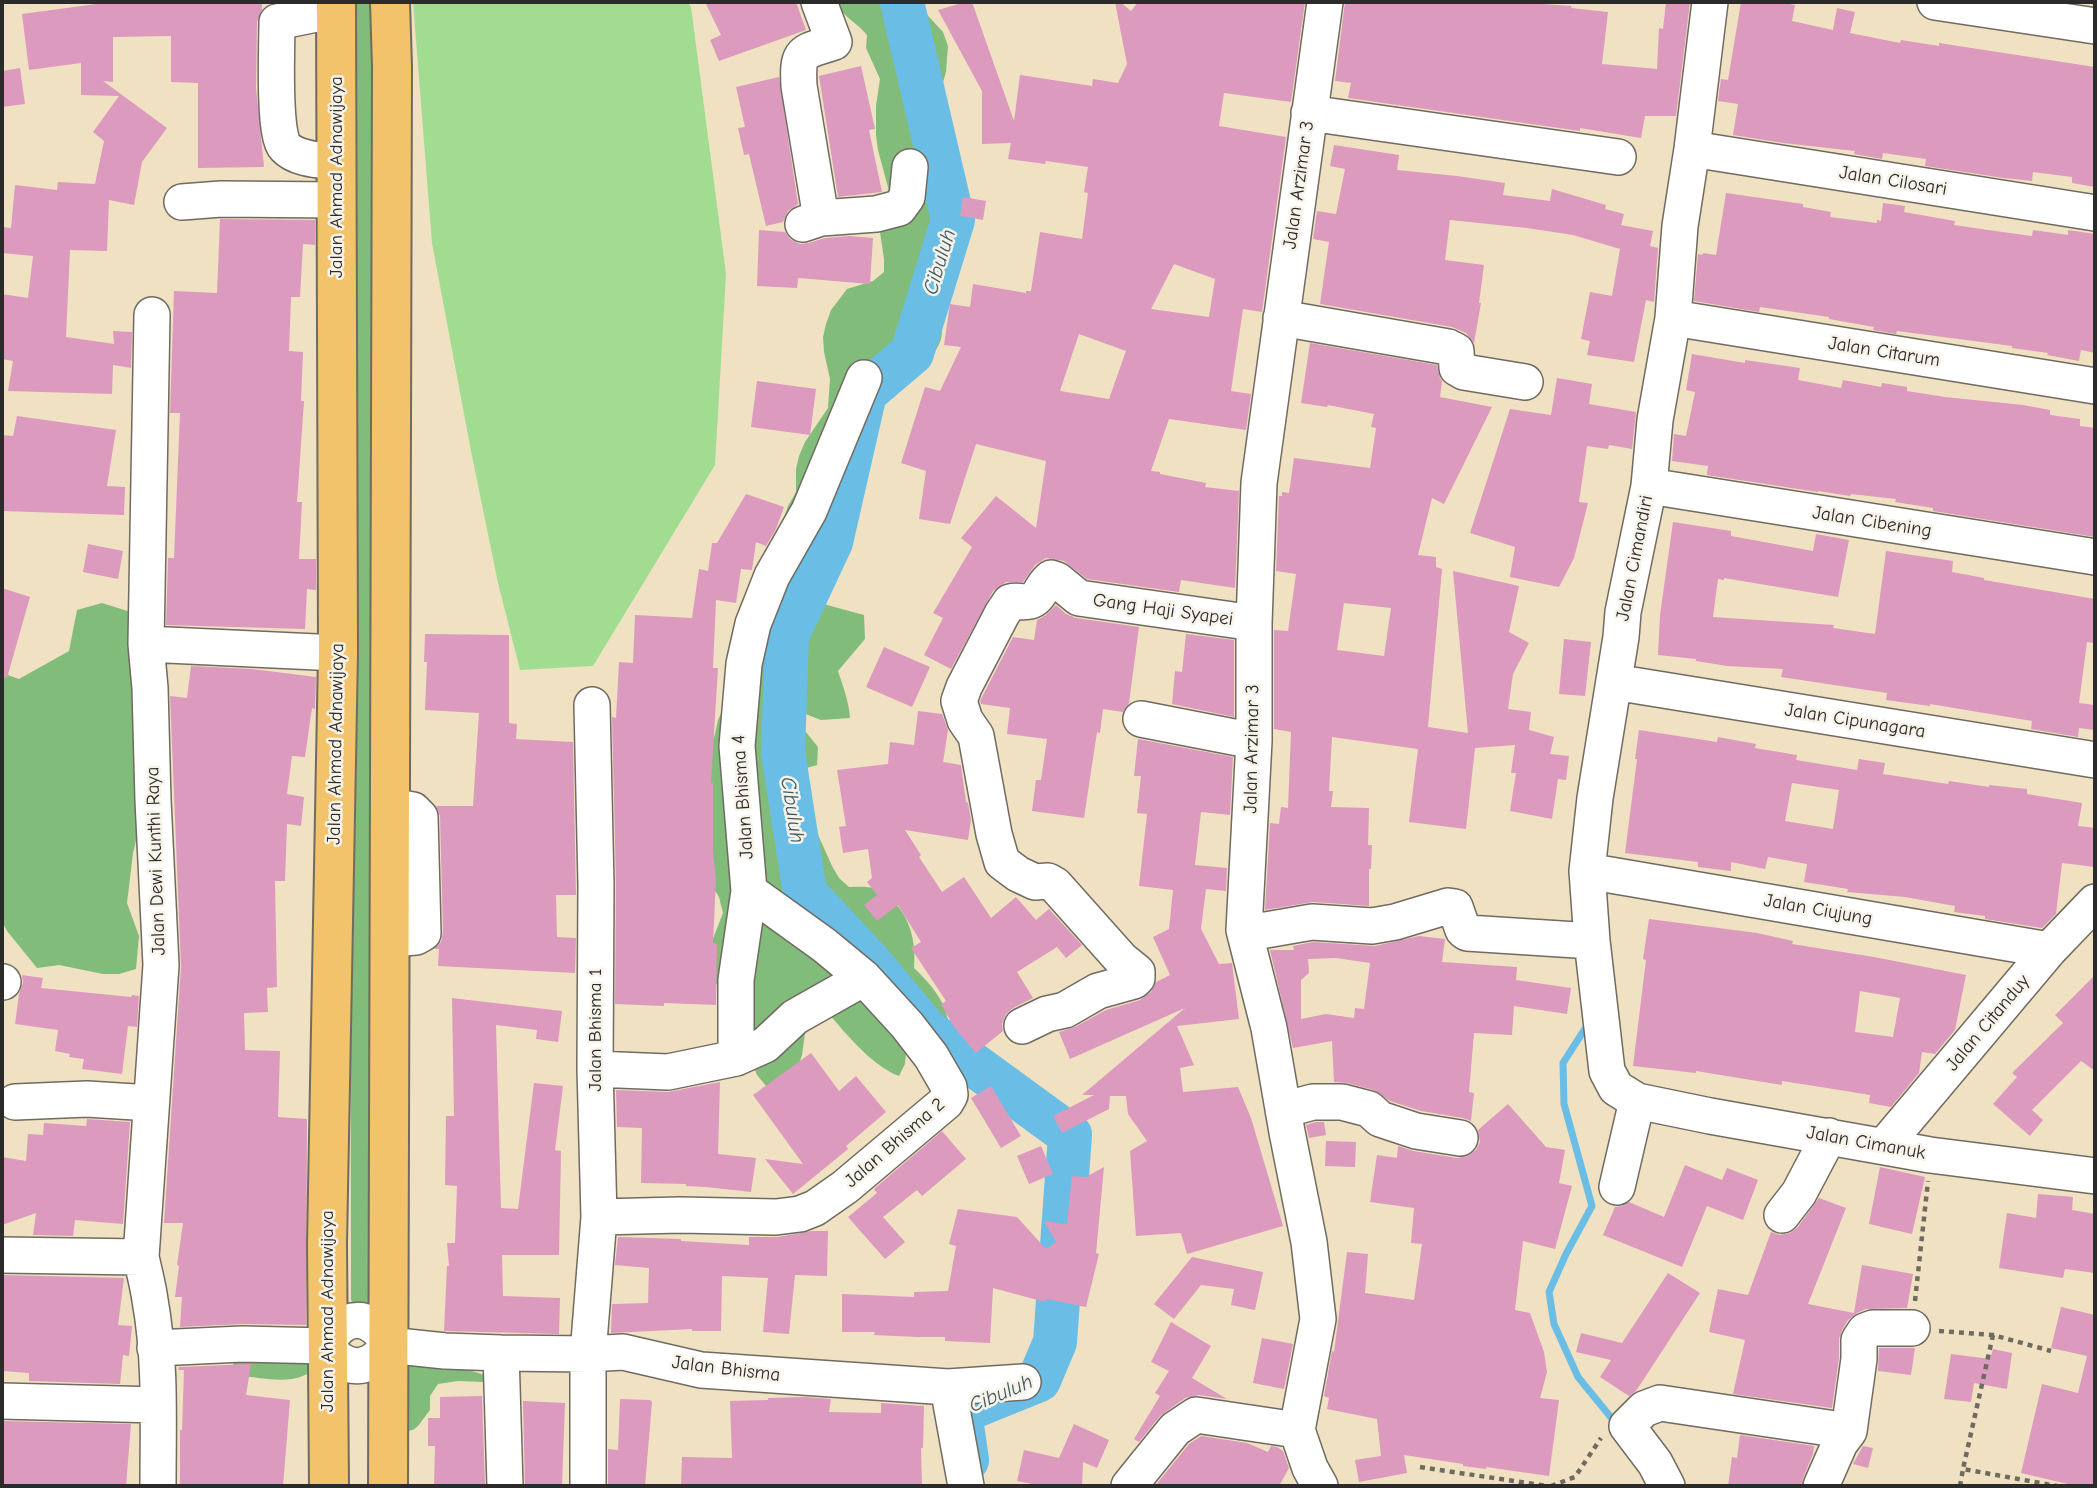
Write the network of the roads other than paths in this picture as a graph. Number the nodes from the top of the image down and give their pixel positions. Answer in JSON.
{"nodes":[{"id":1,"x":390,"y":2,"type":"edge"},
{"id":2,"x":819,"y":2,"type":"edge"},
{"id":3,"x":1325,"y":2,"type":"edge"},
{"id":4,"x":1710,"y":2,"type":"edge"},
{"id":5,"x":1935,"y":2,"type":"edge"},
{"id":6,"x":336,"y":6,"type":"edge"},
{"id":7,"x":276,"y":12,"type":"edge"},
{"id":8,"x":2095,"y":26,"type":"edge"},
{"id":9,"x":1309,"y":113,"type":"junction"},
{"id":10,"x":1692,"y":149,"type":"junction"},
{"id":11,"x":1618,"y":157,"type":"dead end"},
{"id":12,"x":337,"y":162,"type":"junction"},
{"id":13,"x":910,"y":167,"type":"dead end"},
{"id":14,"x":337,"y":200,"type":"junction"},
{"id":15,"x":182,"y":202,"type":"dead end"},
{"id":16,"x":2095,"y":213,"type":"edge"},
{"id":17,"x":152,"y":315,"type":"dead end"},
{"id":18,"x":1281,"y":318,"type":"junction"},
{"id":19,"x":1673,"y":318,"type":"junction"},
{"id":20,"x":864,"y":378,"type":"dead end"},
{"id":21,"x":1525,"y":382,"type":"dead end"},
{"id":22,"x":2095,"y":386,"type":"edge"},
{"id":23,"x":1649,"y":486,"type":"junction"},
{"id":24,"x":2095,"y":557,"type":"edge"},
{"id":25,"x":1254,"y":623,"type":"junction"},
{"id":26,"x":146,"y":644,"type":"junction"},
{"id":27,"x":338,"y":653,"type":"junction"},
{"id":28,"x":1614,"y":682,"type":"junction"},
{"id":29,"x":592,"y":705,"type":"dead end"},
{"id":30,"x":1141,"y":719,"type":"dead end"},
{"id":31,"x":1254,"y":741,"type":"junction"},
{"id":32,"x":2095,"y":760,"type":"edge"},
{"id":33,"x":1587,"y":871,"type":"junction"},
{"id":34,"x":750,"y":891,"type":"junction"},
{"id":35,"x":2095,"y":902,"type":"edge"},
{"id":36,"x":1244,"y":930,"type":"junction"},
{"id":37,"x":1588,"y":941,"type":"junction"},
{"id":38,"x":2049,"y":950,"type":"junction"},
{"id":39,"x":864,"y":978,"type":"junction"},
{"id":40,"x":1021,"y":1026,"type":"dead end"},
{"id":41,"x":736,"y":1058,"type":"junction"},
{"id":42,"x":595,"y":1069,"type":"junction"},
{"id":43,"x":1272,"y":1101,"type":"junction"},
{"id":44,"x":1637,"y":1101,"type":"junction"},
{"id":45,"x":15,"y":1102,"type":"dead end"},
{"id":46,"x":151,"y":1104,"type":"junction"},
{"id":47,"x":1829,"y":1136,"type":"junction"},
{"id":48,"x":1460,"y":1138,"type":"dead end"},
{"id":49,"x":1884,"y":1146,"type":"junction"},
{"id":50,"x":2095,"y":1176,"type":"edge"},
{"id":51,"x":1617,"y":1186,"type":"dead end"},
{"id":52,"x":1782,"y":1215,"type":"dead end"},
{"id":53,"x":599,"y":1217,"type":"junction"},
{"id":54,"x":2,"y":1255,"type":"edge"},
{"id":55,"x":141,"y":1257,"type":"junction"},
{"id":56,"x":1912,"y":1328,"type":"road end"},
{"id":57,"x":388,"y":1345,"type":"junction"},
{"id":58,"x":327,"y":1346,"type":"junction"},
{"id":59,"x":155,"y":1348,"type":"junction"},
{"id":60,"x":501,"y":1353,"type":"junction"},
{"id":61,"x":588,"y":1354,"type":"junction"},
{"id":62,"x":1023,"y":1382,"type":"dead end"},
{"id":63,"x":948,"y":1388,"type":"junction"},
{"id":64,"x":2,"y":1401,"type":"edge"},
{"id":65,"x":158,"y":1405,"type":"junction"},
{"id":66,"x":1297,"y":1430,"type":"junction"},
{"id":67,"x":1849,"y":1431,"type":"junction"},
{"id":68,"x":158,"y":1486,"type":"edge"},
{"id":69,"x":329,"y":1486,"type":"edge"},
{"id":70,"x":388,"y":1486,"type":"edge"},
{"id":71,"x":505,"y":1486,"type":"edge"},
{"id":72,"x":588,"y":1486,"type":"edge"},
{"id":73,"x":967,"y":1486,"type":"edge"},
{"id":74,"x":1129,"y":1486,"type":"edge"},
{"id":75,"x":1320,"y":1486,"type":"edge"},
{"id":76,"x":1667,"y":1486,"type":"edge"},
{"id":77,"x":1821,"y":1486,"type":"edge"}],
"edges":[{"from":1,"to":57,"type":"main road"},
{"from":2,"to":13,"type":"street"},
{"from":3,"to":9,"type":"street","name":"Jalan Arzimar 3"},
{"from":4,"to":10,"type":"street","name":"Jalan Cimandiri"},
{"from":5,"to":8,"type":"street"},
{"from":6,"to":7,"type":"street"},
{"from":6,"to":12,"type":"main road","name":"Jalan Ahmad Adnawijaya"},
{"from":7,"to":12,"type":"street"},
{"from":9,"to":11,"type":"street"},
{"from":9,"to":18,"type":"street","name":"Jalan Arzimar 3"},
{"from":10,"to":16,"type":"street","name":"Jalan Cilosari"},
{"from":10,"to":19,"type":"street","name":"Jalan Cimandiri"},
{"from":12,"to":14,"type":"main road","name":"Jalan Ahmad Adnawijaya"},
{"from":14,"to":15,"type":"street"},
{"from":14,"to":27,"type":"main road","name":"Jalan Ahmad Adnawijaya"},
{"from":17,"to":26,"type":"street","name":"Jalan Dewi Kunthi Raya"},
{"from":18,"to":21,"type":"street"},
{"from":18,"to":25,"type":"street","name":"Jalan Arzimar 3"},
{"from":19,"to":22,"type":"street","name":"Jalan Citarum"},
{"from":19,"to":23,"type":"street","name":"Jalan Cimandiri"},
{"from":20,"to":34,"type":"street","name":"Jalan Bhisma 4"},
{"from":23,"to":24,"type":"street","name":"Jalan Cibening"},
{"from":23,"to":28,"type":"street","name":"Jalan Cimandiri"},
{"from":25,"to":31,"type":"street","name":"Jalan Arzimar 3"},
{"from":25,"to":40,"type":"street","name":"Gang Haji Syapei"},
{"from":26,"to":27,"type":"street"},
{"from":26,"to":46,"type":"street","name":"Jalan Dewi Kunthi Raya"},
{"from":27,"to":58,"type":"main road","name":"Jalan Ahmad Adnawijaya"},
{"from":28,"to":32,"type":"street","name":"Jalan Cipunagara"},
{"from":28,"to":33,"type":"street","name":"Jalan Cimandiri"},
{"from":29,"to":42,"type":"street","name":"Jalan Bhisma 1"},
{"from":30,"to":31,"type":"street"},
{"from":31,"to":36,"type":"street","name":"Jalan Arzimar 3"},
{"from":33,"to":37,"type":"street","name":"Jalan Cimandiri"},
{"from":33,"to":38,"type":"street","name":"Jalan Ciujung"},
{"from":34,"to":39,"type":"street","name":"Jalan Bhisma 2"},
{"from":34,"to":41,"type":"street","name":"Jalan Bhisma 4"},
{"from":35,"to":38,"type":"street","name":"Jalan Citanduy"},
{"from":36,"to":37,"type":"street"},
{"from":36,"to":43,"type":"street","name":"Jalan Arzimar 3"},
{"from":37,"to":44,"type":"street","name":"Jalan Cimandiri"},
{"from":38,"to":49,"type":"street","name":"Jalan Citanduy"},
{"from":39,"to":41,"type":"street"},
{"from":39,"to":53,"type":"street","name":"Jalan Bhisma 2"},
{"from":41,"to":42,"type":"street"},
{"from":42,"to":53,"type":"street","name":"Jalan Bhisma 1"},
{"from":43,"to":48,"type":"street"},
{"from":43,"to":66,"type":"street","name":"Jalan Arzimar 3"},
{"from":44,"to":47,"type":"street","name":"Jalan Cimanuk"},
{"from":44,"to":51,"type":"street"},
{"from":45,"to":46,"type":"street"},
{"from":46,"to":55,"type":"street","name":"Jalan Dewi Kunthi Raya"},
{"from":47,"to":49,"type":"street","name":"Jalan Cimanuk"},
{"from":47,"to":52,"type":"street"},
{"from":49,"to":50,"type":"street","name":"Jalan Cimanuk"},
{"from":53,"to":61,"type":"street","name":"Jalan Bhisma 1"},
{"from":54,"to":55,"type":"street"},
{"from":55,"to":59,"type":"street","name":"Jalan Dewi Kunthi Raya"},
{"from":56,"to":67,"type":"street"},
{"from":57,"to":58,"type":"street"},
{"from":57,"to":60,"type":"street","name":"Jalan Bhisma"},
{"from":57,"to":70,"type":"main road"},
{"from":58,"to":59,"type":"street"},
{"from":58,"to":69,"type":"main road","name":"Jalan Ahmad Adnawijaya"},
{"from":59,"to":65,"type":"street","name":"Jalan Dewi Kunthi Raya"},
{"from":60,"to":61,"type":"street","name":"Jalan Bhisma"},
{"from":60,"to":71,"type":"street"},
{"from":61,"to":63,"type":"street","name":"Jalan Bhisma"},
{"from":61,"to":72,"type":"street","name":"Jalan Bhisma 1"},
{"from":62,"to":63,"type":"street","name":"Jalan Bhisma"},
{"from":63,"to":73,"type":"street"},
{"from":64,"to":65,"type":"street"},
{"from":65,"to":68,"type":"street","name":"Jalan Dewi Kunthi Raya"},
{"from":66,"to":74,"type":"street"},
{"from":66,"to":75,"type":"street","name":"Jalan Arzimar 3"},
{"from":67,"to":76,"type":"street"},
{"from":67,"to":77,"type":"street"}]}
